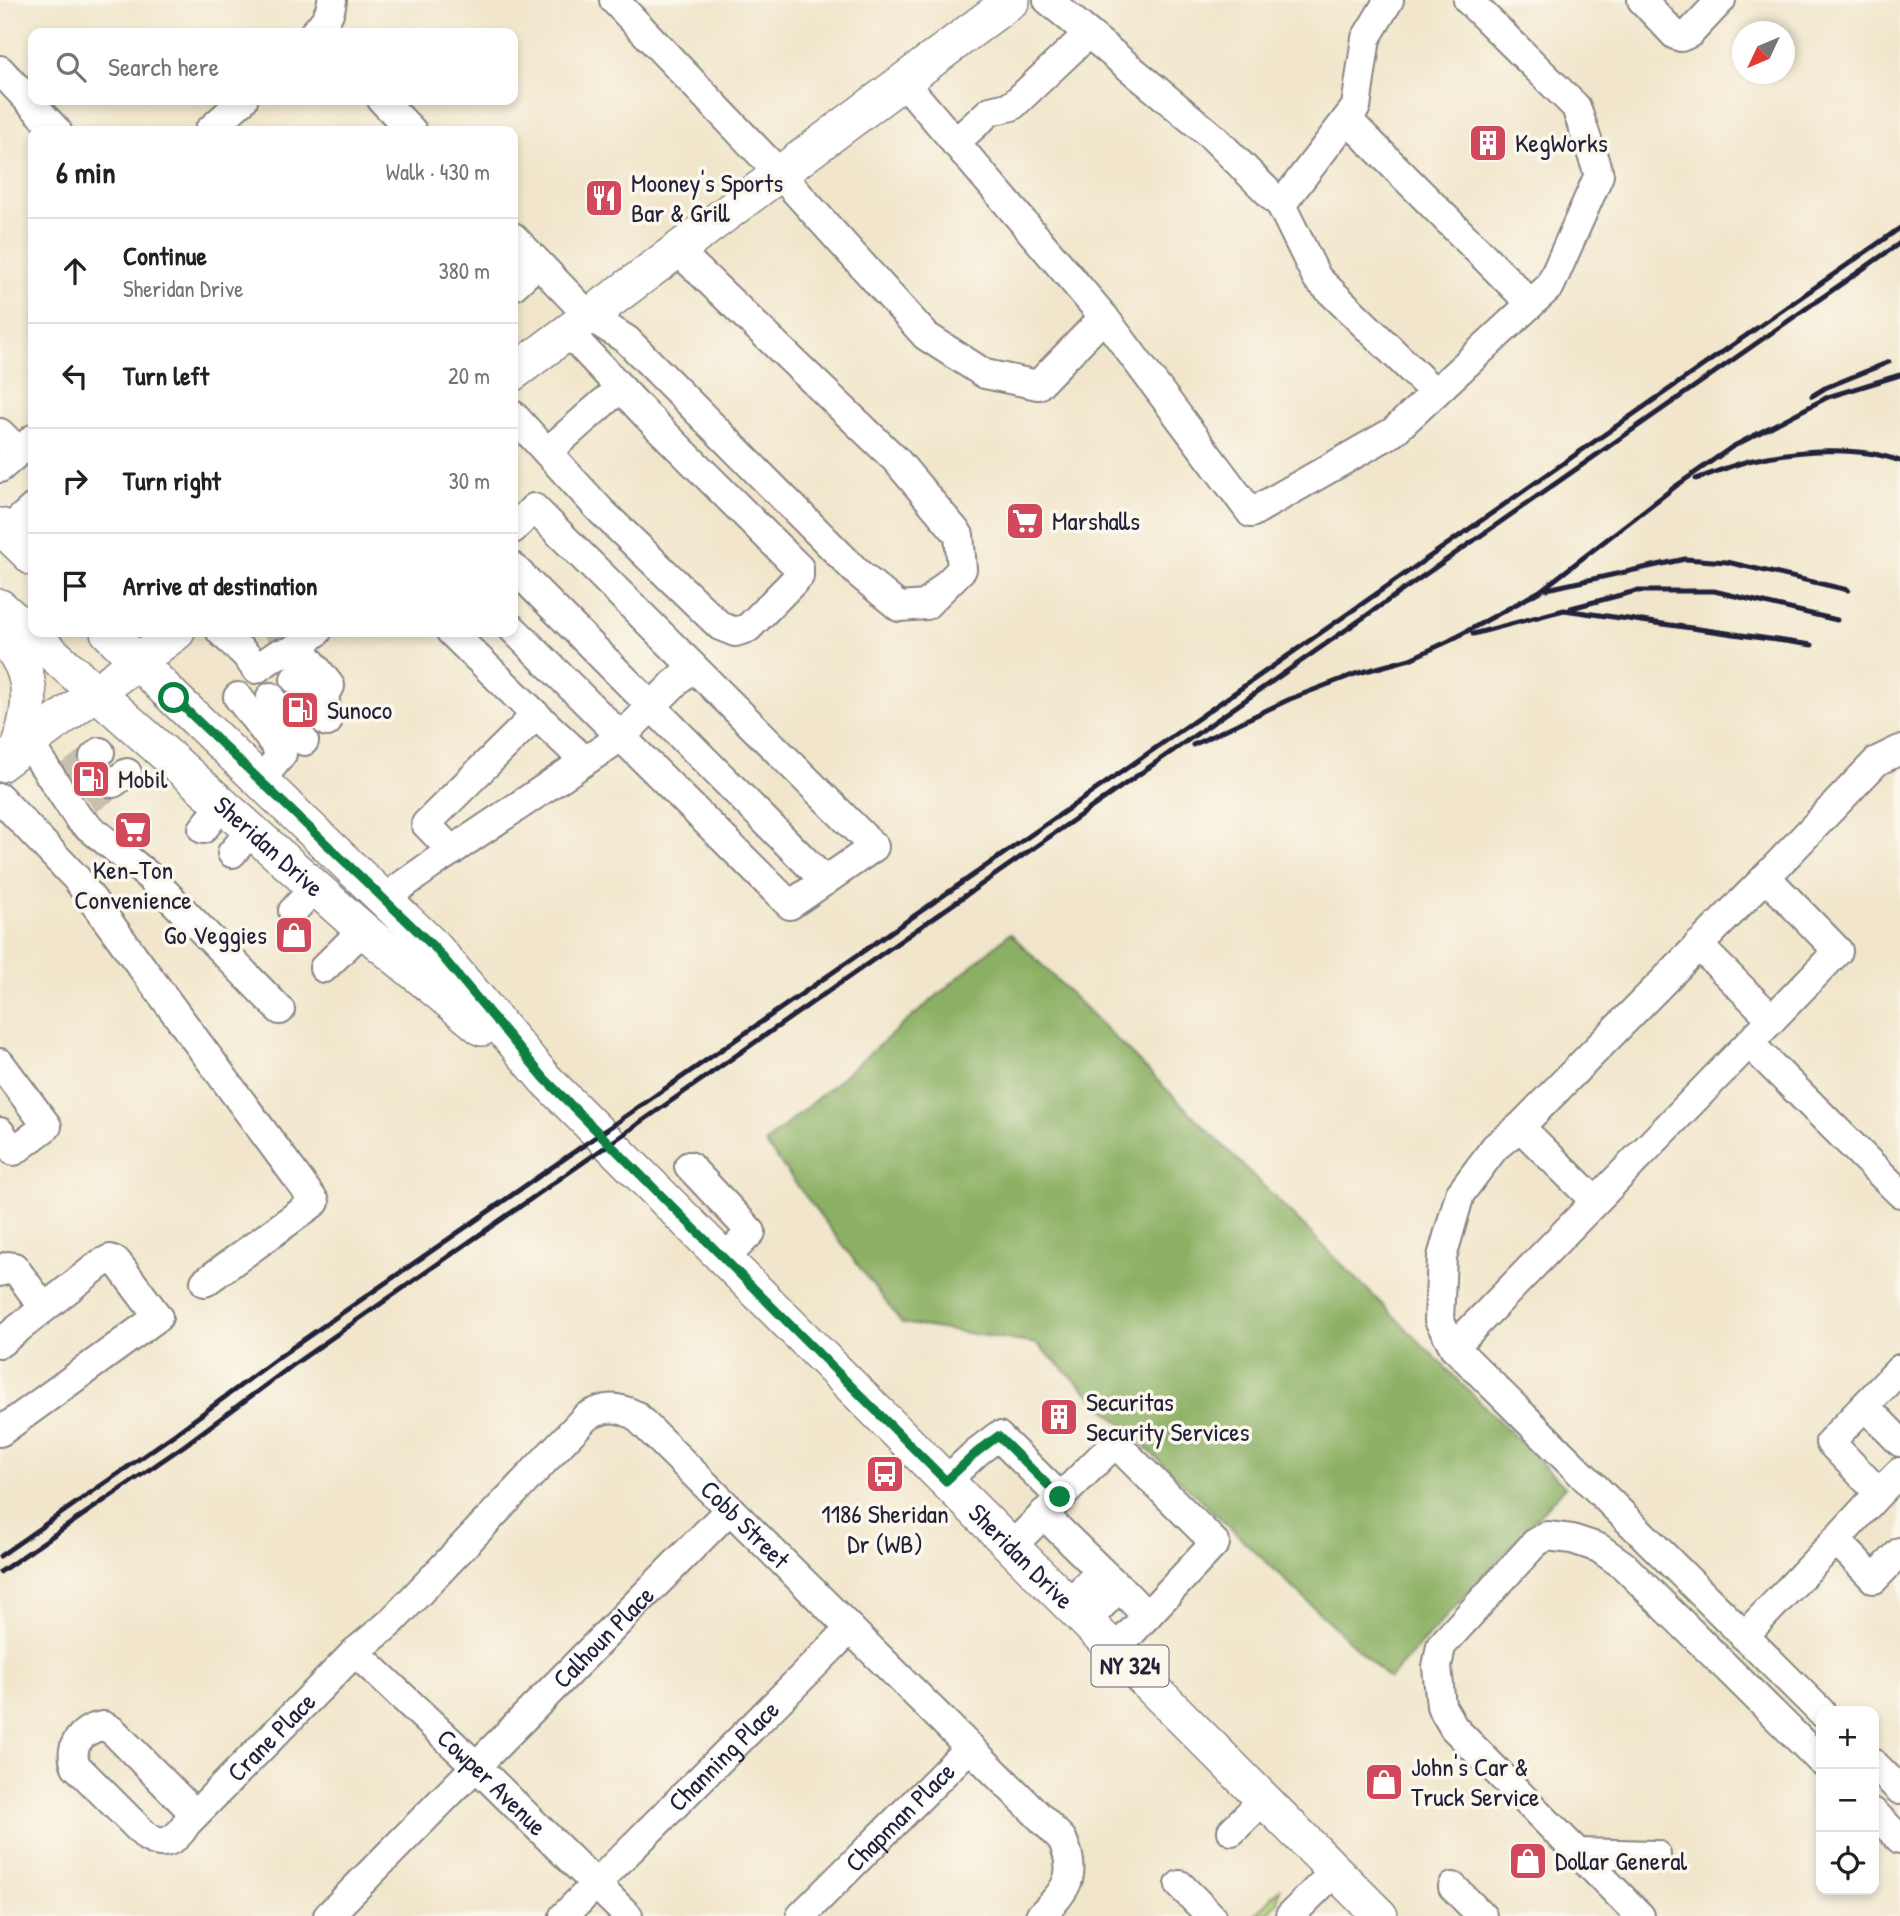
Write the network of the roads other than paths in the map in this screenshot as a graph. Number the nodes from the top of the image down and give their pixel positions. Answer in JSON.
{"nodes":[{"id":1,"x":332,"y":0,"type":"edge"},
{"id":2,"x":614,"y":0,"type":"edge"},
{"id":3,"x":1048,"y":0,"type":"edge"},
{"id":4,"x":1389,"y":0,"type":"edge"},
{"id":5,"x":1468,"y":0,"type":"edge"},
{"id":6,"x":1642,"y":0,"type":"edge"},
{"id":7,"x":1721,"y":0,"type":"edge"},
{"id":8,"x":998,"y":4,"type":"edge"},
{"id":9,"x":319,"y":28,"type":"edge"},
{"id":10,"x":1088,"y":34,"type":"junction"},
{"id":11,"x":0,"y":70,"type":"edge"},
{"id":12,"x":903,"y":81,"type":"junction"},
{"id":13,"x":28,"y":100,"type":"edge"},
{"id":14,"x":33,"y":105,"type":"edge"},
{"id":15,"x":238,"y":105,"type":"edge"},
{"id":16,"x":387,"y":105,"type":"edge"},
{"id":17,"x":1347,"y":119,"type":"junction"},
{"id":18,"x":52,"y":126,"type":"edge"},
{"id":19,"x":214,"y":126,"type":"edge"},
{"id":20,"x":407,"y":126,"type":"edge"},
{"id":21,"x":955,"y":143,"type":"junction"},
{"id":22,"x":779,"y":173,"type":"junction"},
{"id":23,"x":1281,"y":205,"type":"junction"},
{"id":24,"x":518,"y":242,"type":"edge"},
{"id":25,"x":677,"y":250,"type":"junction"},
{"id":26,"x":538,"y":263,"type":"junction"},
{"id":27,"x":518,"y":281,"type":"edge"},
{"id":28,"x":1531,"y":304,"type":"junction"},
{"id":29,"x":1104,"y":317,"type":"junction"},
{"id":30,"x":578,"y":324,"type":"junction"},
{"id":31,"x":518,"y":369,"type":"edge"},
{"id":32,"x":620,"y":388,"type":"junction"},
{"id":33,"x":1435,"y":393,"type":"junction"},
{"id":34,"x":518,"y":420,"type":"edge"},
{"id":35,"x":547,"y":452,"type":"junction"},
{"id":36,"x":28,"y":512,"type":"edge"},
{"id":37,"x":518,"y":524,"type":"edge"},
{"id":38,"x":3,"y":529,"type":"edge"},
{"id":39,"x":28,"y":553,"type":"edge"},
{"id":40,"x":518,"y":572,"type":"edge"},
{"id":41,"x":0,"y":607,"type":"edge"},
{"id":42,"x":28,"y":632,"type":"edge"},
{"id":43,"x":0,"y":633,"type":"edge"},
{"id":44,"x":518,"y":634,"type":"edge"},
{"id":45,"x":34,"y":637,"type":"edge"},
{"id":46,"x":113,"y":637,"type":"edge"},
{"id":47,"x":170,"y":637,"type":"edge"},
{"id":48,"x":239,"y":637,"type":"edge"},
{"id":49,"x":456,"y":637,"type":"edge"},
{"id":50,"x":274,"y":647,"type":"edge"},
{"id":51,"x":136,"y":661,"type":"junction"},
{"id":52,"x":692,"y":666,"type":"junction"},
{"id":53,"x":96,"y":691,"type":"junction"},
{"id":54,"x":238,"y":697,"type":"junction"},
{"id":55,"x":271,"y":697,"type":"dead end"},
{"id":56,"x":314,"y":698,"type":"dead end"},
{"id":57,"x":652,"y":706,"type":"junction"},
{"id":58,"x":536,"y":715,"type":"junction"},
{"id":59,"x":284,"y":730,"type":"junction"},
{"id":60,"x":211,"y":732,"type":"junction"},
{"id":61,"x":621,"y":737,"type":"junction"},
{"id":62,"x":1900,"y":748,"type":"edge"},
{"id":63,"x":16,"y":752,"type":"edge"},
{"id":64,"x":585,"y":761,"type":"junction"},
{"id":65,"x":260,"y":780,"type":"junction"},
{"id":66,"x":0,"y":797,"type":"edge"},
{"id":67,"x":452,"y":851,"type":"junction"},
{"id":68,"x":1766,"y":877,"type":"junction"},
{"id":69,"x":825,"y":881,"type":"junction"},
{"id":70,"x":385,"y":900,"type":"junction"},
{"id":71,"x":363,"y":930,"type":"junction"},
{"id":72,"x":1698,"y":945,"type":"junction"},
{"id":73,"x":324,"y":968,"type":"dead end"},
{"id":74,"x":280,"y":1010,"type":"dead end"},
{"id":75,"x":1772,"y":1019,"type":"junction"},
{"id":76,"x":1749,"y":1043,"type":"junction"},
{"id":77,"x":0,"y":1063,"type":"edge"},
{"id":78,"x":545,"y":1079,"type":"junction"},
{"id":79,"x":1520,"y":1126,"type":"junction"},
{"id":80,"x":0,"y":1132,"type":"edge"},
{"id":81,"x":690,"y":1166,"type":"dead end"},
{"id":82,"x":1900,"y":1193,"type":"edge"},
{"id":83,"x":1595,"y":1201,"type":"junction"},
{"id":84,"x":724,"y":1259,"type":"junction"},
{"id":85,"x":0,"y":1272,"type":"edge"},
{"id":86,"x":205,"y":1282,"type":"dead end"},
{"id":87,"x":44,"y":1308,"type":"junction"},
{"id":88,"x":0,"y":1343,"type":"edge"},
{"id":89,"x":1454,"y":1347,"type":"junction"},
{"id":90,"x":1900,"y":1369,"type":"edge"},
{"id":91,"x":1865,"y":1406,"type":"junction"},
{"id":92,"x":0,"y":1432,"type":"edge"},
{"id":93,"x":1900,"y":1442,"type":"edge"},
{"id":94,"x":1900,"y":1472,"type":"edge"},
{"id":95,"x":946,"y":1481,"type":"junction"},
{"id":96,"x":1879,"y":1493,"type":"junction"},
{"id":97,"x":1052,"y":1506,"type":"junction"},
{"id":98,"x":730,"y":1509,"type":"junction"},
{"id":99,"x":1836,"y":1540,"type":"junction"},
{"id":100,"x":1012,"y":1547,"type":"junction"},
{"id":101,"x":1900,"y":1552,"type":"edge"},
{"id":102,"x":1110,"y":1579,"type":"junction"},
{"id":103,"x":1077,"y":1613,"type":"junction"},
{"id":104,"x":1147,"y":1616,"type":"junction"},
{"id":105,"x":850,"y":1629,"type":"junction"},
{"id":106,"x":1744,"y":1636,"type":"junction"},
{"id":107,"x":355,"y":1651,"type":"junction"},
{"id":108,"x":1114,"y":1651,"type":"junction"},
{"id":109,"x":1816,"y":1707,"type":"edge"},
{"id":110,"x":970,"y":1747,"type":"junction"},
{"id":111,"x":1816,"y":1756,"type":"edge"},
{"id":112,"x":476,"y":1766,"type":"junction"},
{"id":113,"x":1879,"y":1769,"type":"edge"},
{"id":114,"x":1900,"y":1790,"type":"edge"},
{"id":115,"x":1263,"y":1800,"type":"junction"},
{"id":116,"x":1879,"y":1818,"type":"edge"},
{"id":117,"x":188,"y":1822,"type":"dead end"},
{"id":118,"x":1232,"y":1831,"type":"dead end"},
{"id":119,"x":1900,"y":1839,"type":"edge"},
{"id":120,"x":1577,"y":1853,"type":"junction"},
{"id":121,"x":1656,"y":1855,"type":"dead end"},
{"id":122,"x":1335,"y":1871,"type":"junction"},
{"id":123,"x":595,"y":1884,"type":"junction"},
{"id":124,"x":1180,"y":1885,"type":"dead end"},
{"id":125,"x":1453,"y":1887,"type":"dead end"},
{"id":126,"x":328,"y":1916,"type":"edge"},
{"id":127,"x":564,"y":1916,"type":"edge"},
{"id":128,"x":628,"y":1916,"type":"edge"},
{"id":129,"x":801,"y":1916,"type":"edge"},
{"id":130,"x":1040,"y":1916,"type":"edge"},
{"id":131,"x":1211,"y":1916,"type":"edge"},
{"id":132,"x":1290,"y":1916,"type":"edge"},
{"id":133,"x":1380,"y":1916,"type":"edge"},
{"id":134,"x":1482,"y":1916,"type":"edge"},
{"id":135,"x":1640,"y":1916,"type":"edge"}],
"edges":[{"from":1,"to":9,"type":"street"},
{"from":2,"to":22,"type":"street"},
{"from":3,"to":10,"type":"street"},
{"from":4,"to":17,"type":"street"},
{"from":5,"to":28,"type":"street"},
{"from":6,"to":7,"type":"street"},
{"from":8,"to":12,"type":"main road"},
{"from":10,"to":21,"type":"street"},
{"from":10,"to":23,"type":"street"},
{"from":11,"to":13,"type":"street"},
{"from":12,"to":21,"type":"street"},
{"from":12,"to":22,"type":"main road"},
{"from":14,"to":18,"type":"street"},
{"from":15,"to":19,"type":"street"},
{"from":16,"to":20,"type":"street"},
{"from":17,"to":23,"type":"street"},
{"from":17,"to":28,"type":"street"},
{"from":21,"to":29,"type":"street"},
{"from":22,"to":25,"type":"main road"},
{"from":22,"to":29,"type":"street"},
{"from":23,"to":33,"type":"street"},
{"from":24,"to":26,"type":"street"},
{"from":25,"to":30,"type":"main road"},
{"from":25,"to":30,"type":"street"},
{"from":26,"to":27,"type":"street"},
{"from":26,"to":30,"type":"street"},
{"from":28,"to":33,"type":"street"},
{"from":29,"to":33,"type":"street"},
{"from":30,"to":31,"type":"main road"},
{"from":30,"to":32,"type":"street"},
{"from":32,"to":35,"type":"street"},
{"from":32,"to":35,"type":"street"},
{"from":34,"to":35,"type":"street"},
{"from":36,"to":38,"type":"street"},
{"from":37,"to":52,"type":"street"},
{"from":38,"to":39,"type":"main road"},
{"from":40,"to":57,"type":"street"},
{"from":41,"to":42,"type":"main road","name":"Sheridan Drive","number":"NY 324"},
{"from":43,"to":63,"type":"main road"},
{"from":44,"to":61,"type":"street"},
{"from":45,"to":53,"type":"main road","name":"Sheridan Drive","number":"NY 324"},
{"from":46,"to":51,"type":"main road","name":"Sheridan Drive","number":"NY 324"},
{"from":47,"to":51,"type":"main road"},
{"from":48,"to":50,"type":"street"},
{"from":49,"to":58,"type":"street"},
{"from":50,"to":54,"type":"street"},
{"from":50,"to":56,"type":"street"},
{"from":51,"to":53,"type":"main road"},
{"from":51,"to":60,"type":"main road","name":"Sheridan Drive","number":"NY 324"},
{"from":52,"to":57,"type":"street"},
{"from":52,"to":69,"type":"street"},
{"from":53,"to":63,"type":"main road"},
{"from":53,"to":71,"type":"main road","name":"Sheridan Drive","number":"NY 324"},
{"from":54,"to":59,"type":"street"},
{"from":54,"to":60,"type":"street"},
{"from":55,"to":59,"type":"street"},
{"from":57,"to":61,"type":"street"},
{"from":57,"to":69,"type":"street"},
{"from":58,"to":64,"type":"street"},
{"from":58,"to":67,"type":"street"},
{"from":59,"to":65,"type":"street"},
{"from":60,"to":65,"type":"main road","name":"Sheridan Drive","number":"NY 324"},
{"from":61,"to":64,"type":"street"},
{"from":61,"to":69,"type":"street"},
{"from":62,"to":68,"type":"street"},
{"from":63,"to":74,"type":"street"},
{"from":64,"to":67,"type":"street"},
{"from":65,"to":70,"type":"main road","name":"Sheridan Drive","number":"NY 324"},
{"from":66,"to":86,"type":"street"},
{"from":67,"to":70,"type":"street"},
{"from":68,"to":72,"type":"street"},
{"from":68,"to":75,"type":"street"},
{"from":70,"to":78,"type":"main road","name":"Sheridan Drive","number":"NY 324"},
{"from":71,"to":73,"type":"street"},
{"from":71,"to":78,"type":"main road","name":"Sheridan Drive","number":"NY 324"},
{"from":72,"to":75,"type":"street"},
{"from":72,"to":79,"type":"street"},
{"from":75,"to":76,"type":"street"},
{"from":76,"to":82,"type":"street"},
{"from":76,"to":83,"type":"street"},
{"from":77,"to":80,"type":"street"},
{"from":78,"to":84,"type":"main road","name":"Sheridan Drive","number":"NY 324"},
{"from":79,"to":83,"type":"street"},
{"from":79,"to":89,"type":"street"},
{"from":81,"to":84,"type":"street"},
{"from":83,"to":89,"type":"street"},
{"from":84,"to":95,"type":"main road","name":"Sheridan Drive","number":"NY 324"},
{"from":85,"to":87,"type":"street"},
{"from":87,"to":88,"type":"street"},
{"from":87,"to":92,"type":"street"},
{"from":89,"to":106,"type":"street"},
{"from":90,"to":91,"type":"street"},
{"from":91,"to":93,"type":"street"},
{"from":91,"to":96,"type":"street"},
{"from":94,"to":96,"type":"street"},
{"from":95,"to":97,"type":"street"},
{"from":95,"to":100,"type":"main road","name":"Sheridan Drive","number":"NY 324"},
{"from":96,"to":99,"type":"street"},
{"from":97,"to":100,"type":"street"},
{"from":97,"to":102,"type":"street"},
{"from":97,"to":104,"type":"street"},
{"from":98,"to":105,"type":"street","name":"Cobb Street"},
{"from":98,"to":107,"type":"street","name":"Cobb Street"},
{"from":98,"to":112,"type":"street","name":"Calhoun Place"},
{"from":99,"to":101,"type":"street"},
{"from":99,"to":106,"type":"street"},
{"from":100,"to":103,"type":"main road","name":"Sheridan Drive","number":"NY 324"},
{"from":102,"to":103,"type":"street"},
{"from":102,"to":104,"type":"street"},
{"from":103,"to":108,"type":"main road","name":"Sheridan Drive","number":"NY 324"},
{"from":104,"to":108,"type":"street"},
{"from":105,"to":110,"type":"street","name":"Cobb Street"},
{"from":105,"to":123,"type":"street","name":"Channing Place"},
{"from":106,"to":109,"type":"street"},
{"from":107,"to":112,"type":"street","name":"Cowper Avenue"},
{"from":107,"to":117,"type":"street","name":"Crane Place"},
{"from":108,"to":115,"type":"main road","name":"Sheridan Drive","number":"NY 324"},
{"from":110,"to":129,"type":"street","name":"Chapman Place"},
{"from":110,"to":130,"type":"street","name":"Cobb Street"},
{"from":111,"to":120,"type":"street"},
{"from":112,"to":123,"type":"street","name":"Cowper Avenue"},
{"from":112,"to":126,"type":"street","name":"Calhoun Place"},
{"from":113,"to":114,"type":"street"},
{"from":115,"to":118,"type":"street"},
{"from":115,"to":122,"type":"main road","name":"Sheridan Drive","number":"NY 324"},
{"from":116,"to":119,"type":"street"},
{"from":120,"to":121,"type":"street"},
{"from":120,"to":135,"type":"street"},
{"from":122,"to":132,"type":"street"},
{"from":122,"to":133,"type":"main road","name":"Sheridan Drive","number":"NY 324"},
{"from":123,"to":127,"type":"street","name":"Channing Place"},
{"from":123,"to":128,"type":"street","name":"Cowper Avenue"},
{"from":124,"to":131,"type":"street"},
{"from":125,"to":134,"type":"street"}]}
